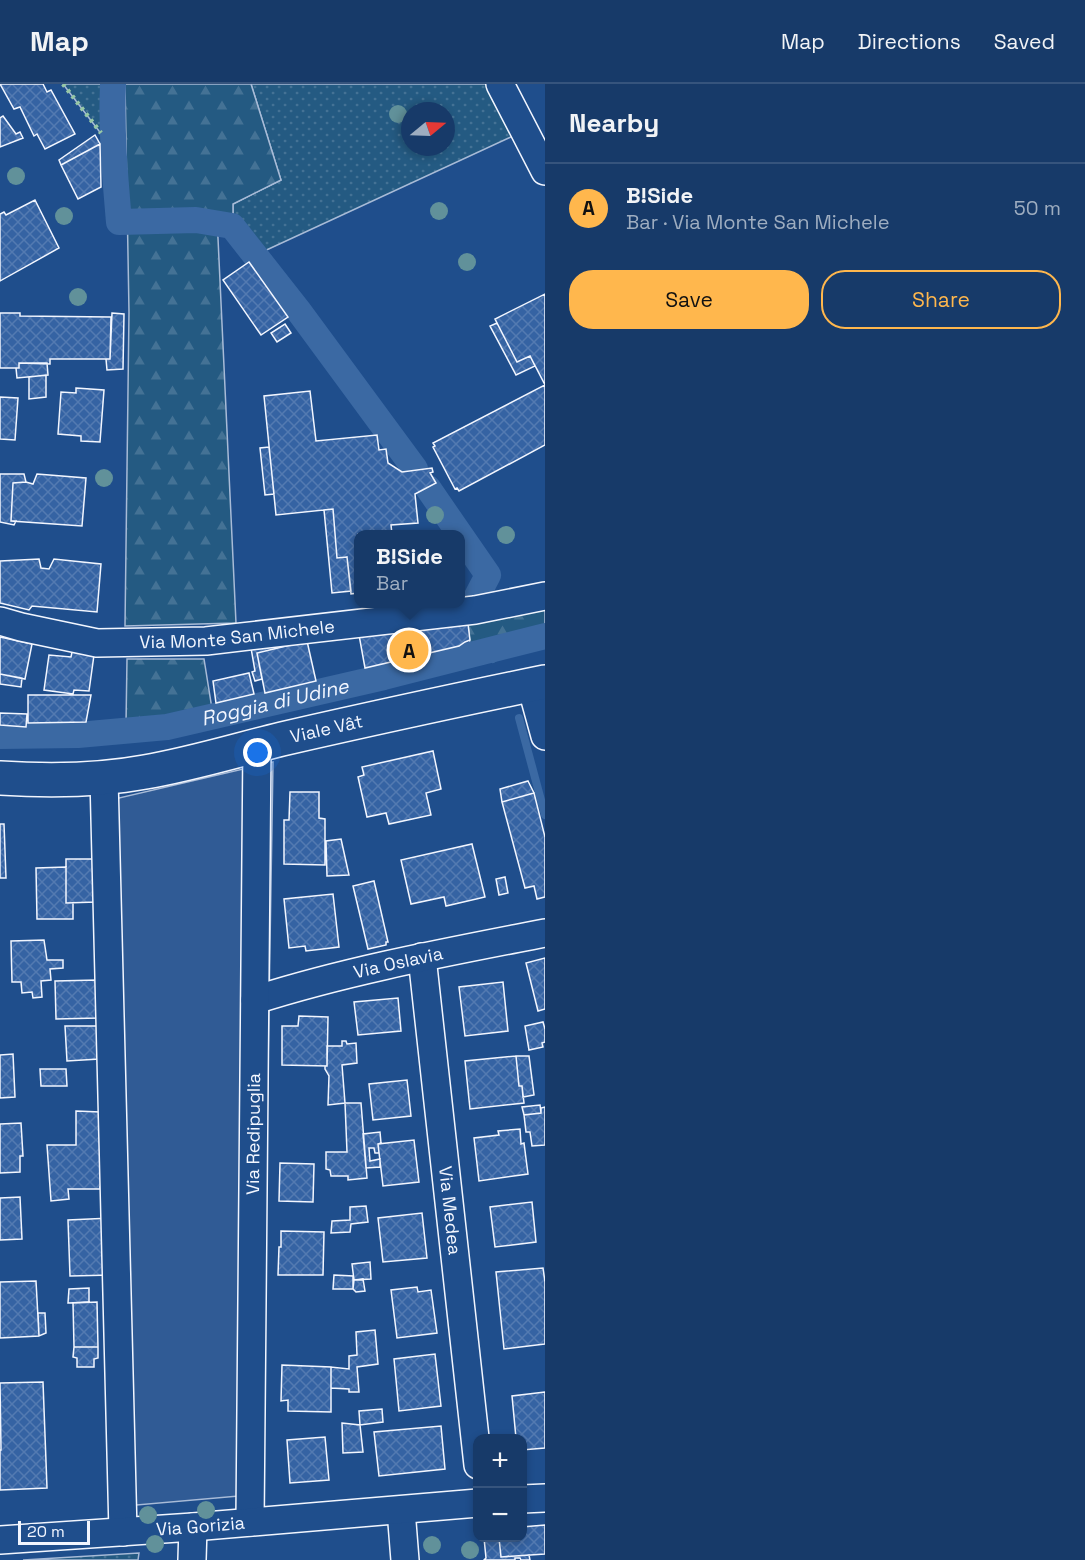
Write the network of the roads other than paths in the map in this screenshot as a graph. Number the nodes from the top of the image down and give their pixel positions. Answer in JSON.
{"nodes":[{"id":1,"x":500,"y":84,"type":"edge"},
{"id":2,"x":545,"y":171,"type":"edge"},
{"id":3,"x":545,"y":596,"type":"edge"},
{"id":4,"x":0,"y":621,"type":"edge"},
{"id":5,"x":538,"y":684,"type":"edge"},
{"id":6,"x":545,"y":736,"type":"edge"},
{"id":7,"x":257,"y":745,"type":"junction"},
{"id":8,"x":0,"y":778,"type":"edge"},
{"id":9,"x":104,"y":778,"type":"junction"},
{"id":10,"x":545,"y":933,"type":"edge"},
{"id":11,"x":422,"y":957,"type":"junction"},
{"id":12,"x":255,"y":1000,"type":"junction"},
{"id":13,"x":474,"y":1434,"type":"edge"},
{"id":14,"x":545,"y":1498,"type":"edge"},
{"id":15,"x":527,"y":1499,"type":"edge"},
{"id":16,"x":473,"y":1503,"type":"edge"},
{"id":17,"x":401,"y":1510,"type":"junction"},
{"id":18,"x":249,"y":1522,"type":"junction"},
{"id":19,"x":193,"y":1527,"type":"junction"},
{"id":20,"x":123,"y":1532,"type":"junction"},
{"id":21,"x":0,"y":1540,"type":"edge"},
{"id":22,"x":192,"y":1560,"type":"edge"},
{"id":23,"x":405,"y":1560,"type":"edge"}],
"edges":[{"from":1,"to":2,"type":"street"},
{"from":3,"to":4,"type":"street","name":"Via Monte San Michele"},
{"from":5,"to":6,"type":"street"},
{"from":5,"to":7,"type":"main road","name":"Viale Vât"},
{"from":7,"to":9,"type":"main road","name":"Viale Vât"},
{"from":7,"to":12,"type":"street","name":"Via Redipuglia"},
{"from":8,"to":9,"type":"main road","name":"Viale Vât"},
{"from":9,"to":20,"type":"street"},
{"from":10,"to":11,"type":"street","name":"Via Oslavia"},
{"from":11,"to":12,"type":"street","name":"Via Oslavia"},
{"from":11,"to":13,"type":"street","name":"Via Medea"},
{"from":12,"to":18,"type":"street","name":"Via Redipuglia"},
{"from":14,"to":15,"type":"street"},
{"from":16,"to":17,"type":"street","name":"Via Gorizia"},
{"from":17,"to":18,"type":"street","name":"Via Gorizia"},
{"from":17,"to":23,"type":"street"},
{"from":18,"to":19,"type":"street","name":"Via Gorizia"},
{"from":19,"to":20,"type":"street","name":"Via Gorizia"},
{"from":19,"to":22,"type":"street"},
{"from":20,"to":21,"type":"street","name":"Via Gorizia"}]}
